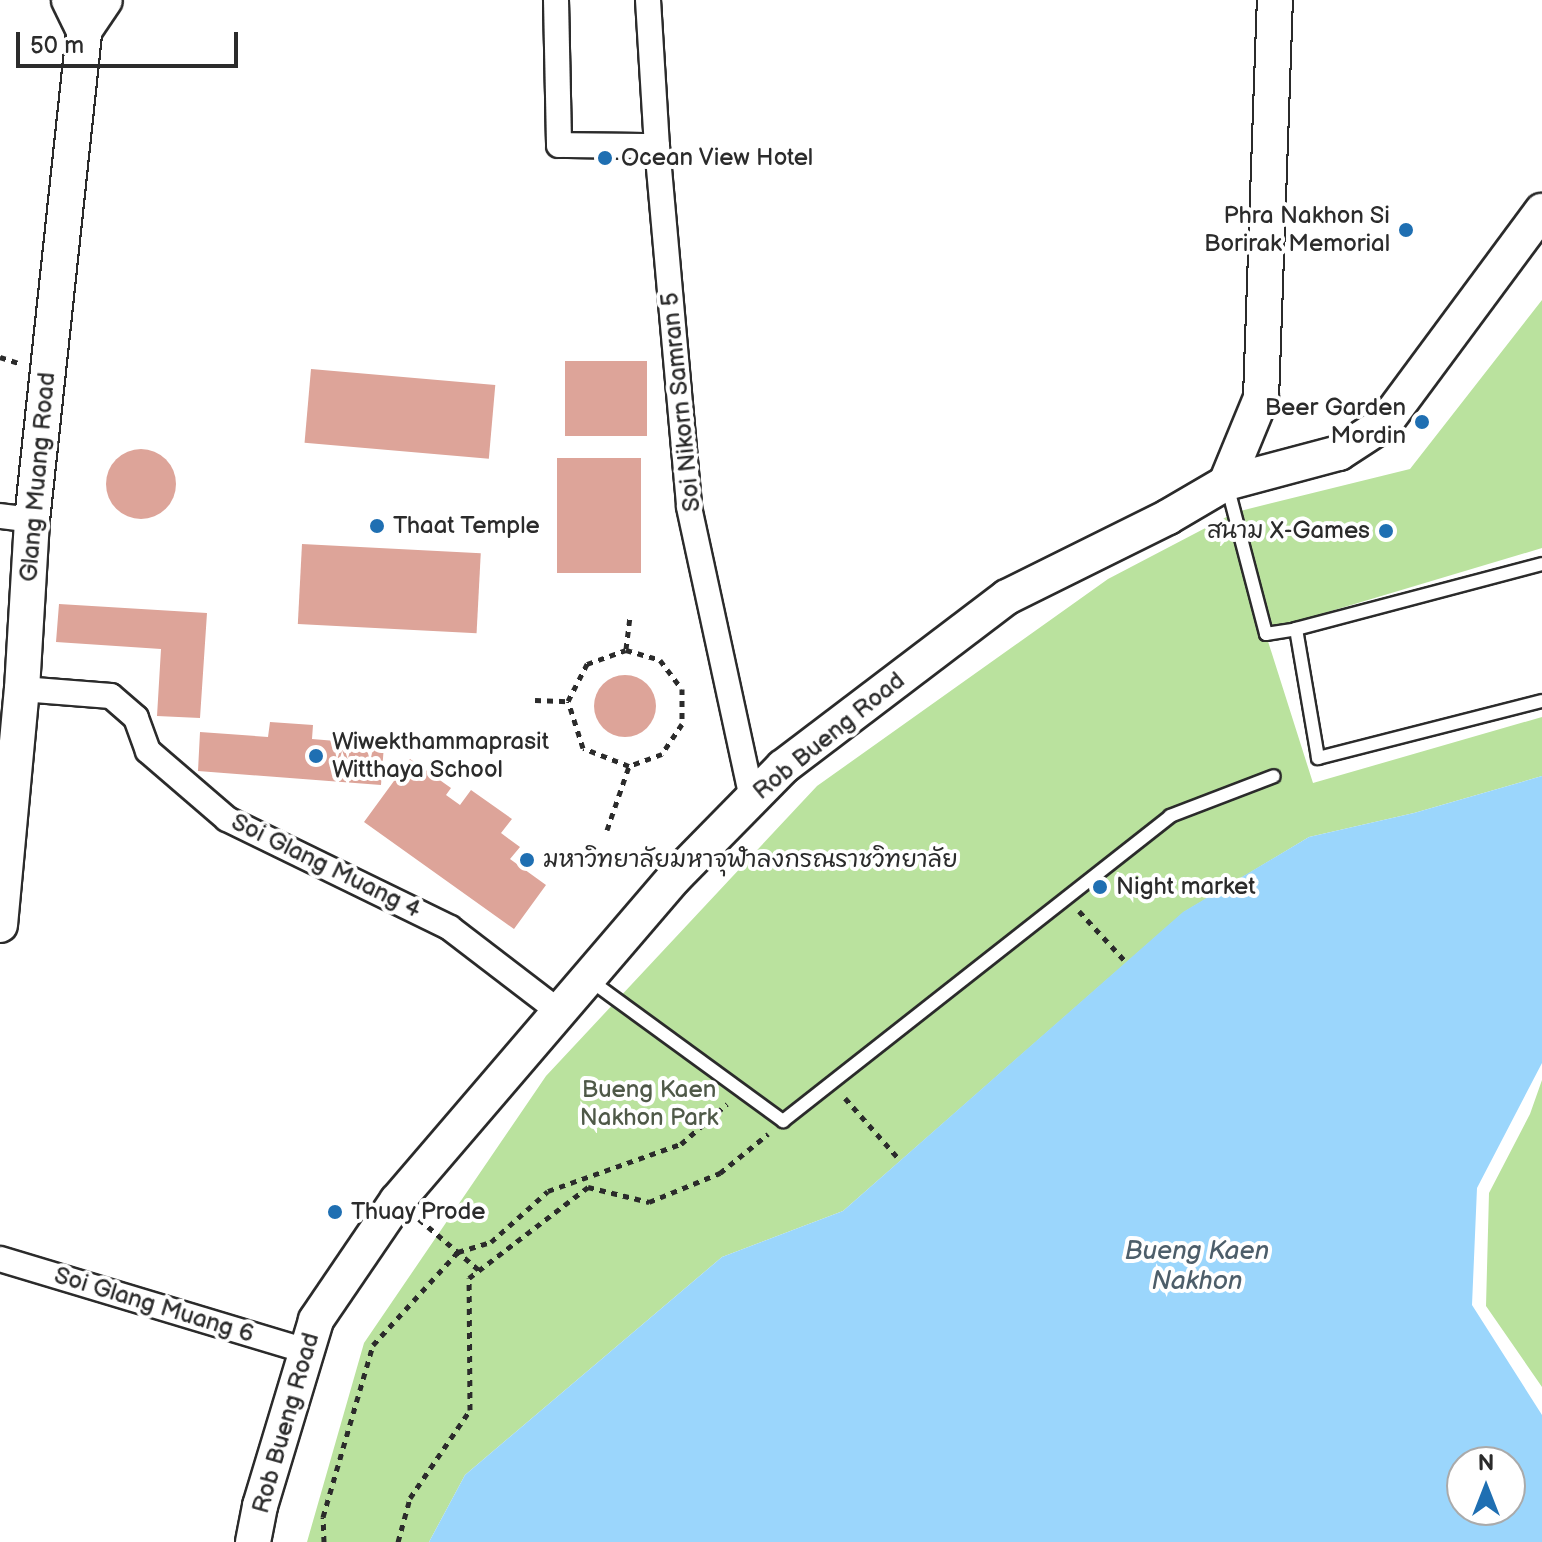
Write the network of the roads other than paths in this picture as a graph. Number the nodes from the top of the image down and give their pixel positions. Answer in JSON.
{"nodes":[{"id":1,"x":69,"y":0,"type":"edge"},
{"id":2,"x":105,"y":0,"type":"edge"},
{"id":3,"x":556,"y":0,"type":"edge"},
{"id":4,"x":648,"y":0,"type":"edge"},
{"id":5,"x":1275,"y":0,"type":"edge"},
{"id":6,"x":84,"y":31,"type":"junction"},
{"id":7,"x":657,"y":146,"type":"junction"},
{"id":8,"x":1542,"y":211,"type":"edge"},
{"id":9,"x":1226,"y":483,"type":"junction"},
{"id":10,"x":16,"y":518,"type":"edge"},
{"id":11,"x":1542,"y":564,"type":"edge"},
{"id":12,"x":1296,"y":629,"type":"junction"},
{"id":13,"x":22,"y":689,"type":"junction"},
{"id":14,"x":1542,"y":701,"type":"edge"},
{"id":15,"x":1274,"y":776,"type":"dead end"},
{"id":16,"x":752,"y":798,"type":"junction"},
{"id":17,"x":4,"y":837,"type":"edge"},
{"id":18,"x":0,"y":925,"type":"edge"},
{"id":19,"x":588,"y":979,"type":"junction"},
{"id":20,"x":558,"y":1011,"type":"junction"},
{"id":21,"x":0,"y":1259,"type":"edge"},
{"id":22,"x":307,"y":1351,"type":"junction"},
{"id":23,"x":253,"y":1542,"type":"edge"}],
"edges":[{"from":1,"to":6,"type":"street"},
{"from":2,"to":6,"type":"street","name":"Glang Muang Road"},
{"from":3,"to":7,"type":"street"},
{"from":4,"to":7,"type":"street","name":"Soi Nikorn Samran 5"},
{"from":5,"to":9,"type":"street"},
{"from":6,"to":10,"type":"street","name":"Glang Muang Road"},
{"from":7,"to":16,"type":"street","name":"Soi Nikorn Samran 5"},
{"from":8,"to":9,"type":"street","name":"Rob Bueng Road"},
{"from":9,"to":12,"type":"lane"},
{"from":9,"to":16,"type":"street","name":"Rob Bueng Road"},
{"from":10,"to":13,"type":"street","name":"Glang Muang Road"},
{"from":11,"to":12,"type":"lane"},
{"from":12,"to":14,"type":"lane"},
{"from":13,"to":17,"type":"street","name":"Glang Muang Road"},
{"from":13,"to":20,"type":"street","name":"Soi Glang Muang 4"},
{"from":15,"to":19,"type":"lane"},
{"from":16,"to":19,"type":"street","name":"Rob Bueng Road"},
{"from":17,"to":18,"type":"street","name":"Glang Muang Road"},
{"from":19,"to":20,"type":"street","name":"Rob Bueng Road"},
{"from":20,"to":22,"type":"street","name":"Rob Bueng Road"},
{"from":21,"to":22,"type":"street","name":"Soi Glang Muang 6"},
{"from":22,"to":23,"type":"street","name":"Rob Bueng Road"}]}
